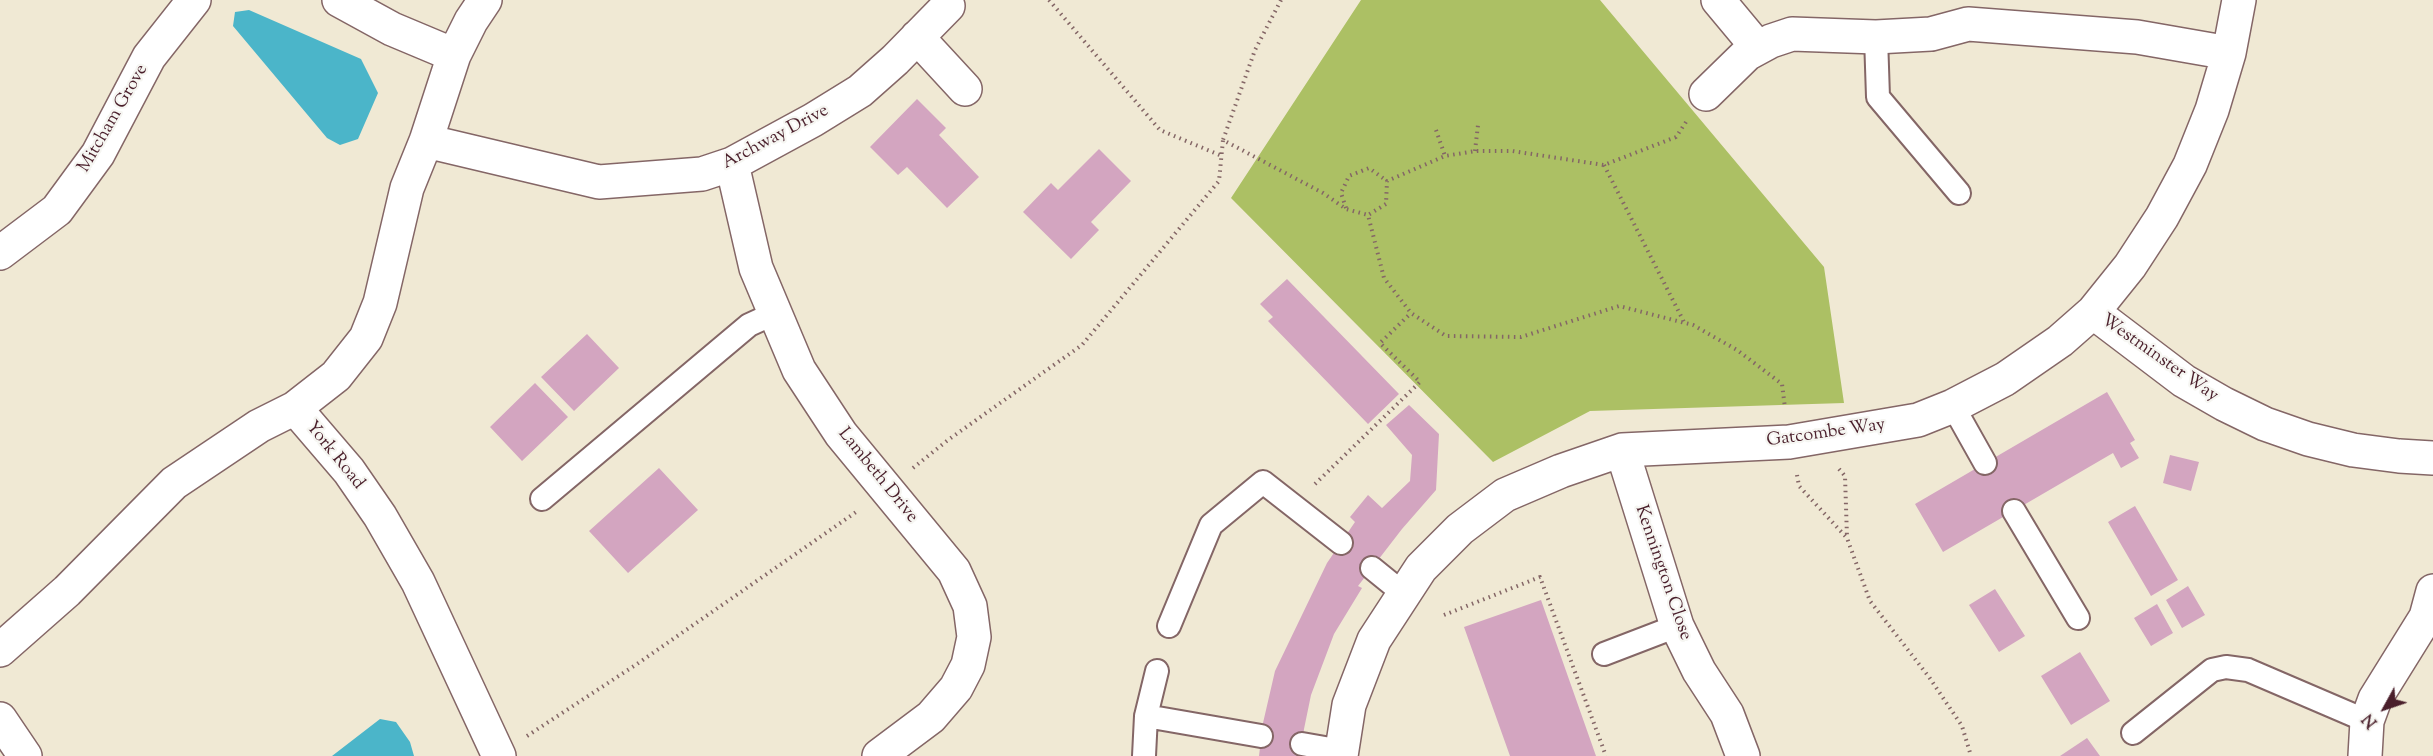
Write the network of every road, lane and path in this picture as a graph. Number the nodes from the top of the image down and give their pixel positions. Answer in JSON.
{"nodes":[{"id":1,"x":194,"y":0,"type":"edge"},
{"id":2,"x":339,"y":0,"type":"edge"},
{"id":3,"x":485,"y":0,"type":"edge"},
{"id":4,"x":1049,"y":0,"type":"edge"},
{"id":5,"x":1281,"y":0,"type":"edge"},
{"id":6,"x":1718,"y":0,"type":"edge"},
{"id":7,"x":2239,"y":0,"type":"edge"},
{"id":8,"x":948,"y":6,"type":"dead end"},
{"id":9,"x":1968,"y":12,"type":"edge"},
{"id":10,"x":918,"y":37,"type":"junction"},
{"id":11,"x":1876,"y":37,"type":"junction"},
{"id":12,"x":1758,"y":48,"type":"junction"},
{"id":13,"x":2229,"y":53,"type":"junction"},
{"id":14,"x":454,"y":55,"type":"junction"},
{"id":15,"x":965,"y":89,"type":"dead end"},
{"id":16,"x":1706,"y":94,"type":"dead end"},
{"id":17,"x":1478,"y":125,"type":"dead end"},
{"id":18,"x":1436,"y":130,"type":"dead end"},
{"id":19,"x":1676,"y":137,"type":"dead end"},
{"id":20,"x":1223,"y":140,"type":"junction"},
{"id":21,"x":426,"y":141,"type":"junction"},
{"id":22,"x":1475,"y":151,"type":"junction"},
{"id":23,"x":1222,"y":156,"type":"junction"},
{"id":24,"x":1445,"y":156,"type":"junction"},
{"id":25,"x":732,"y":164,"type":"junction"},
{"id":26,"x":1604,"y":165,"type":"junction"},
{"id":27,"x":1387,"y":181,"type":"junction"},
{"id":28,"x":1959,"y":193,"type":"dead end"},
{"id":29,"x":1346,"y":209,"type":"junction"},
{"id":30,"x":1368,"y":215,"type":"junction"},
{"id":31,"x":0,"y":253,"type":"edge"},
{"id":32,"x":2093,"y":312,"type":"junction"},
{"id":33,"x":1411,"y":313,"type":"junction"},
{"id":34,"x":773,"y":314,"type":"junction"},
{"id":35,"x":1684,"y":322,"type":"junction"},
{"id":36,"x":1953,"y":406,"type":"junction"},
{"id":37,"x":295,"y":408,"type":"junction"},
{"id":38,"x":1786,"y":413,"type":"dead end"},
{"id":39,"x":1622,"y":450,"type":"junction"},
{"id":40,"x":2433,"y":458,"type":"edge"},
{"id":41,"x":1985,"y":463,"type":"dead end"},
{"id":42,"x":1839,"y":468,"type":"dead end"},
{"id":43,"x":1796,"y":470,"type":"dead end"},
{"id":44,"x":905,"y":474,"type":"dead end"},
{"id":45,"x":543,"y":500,"type":"dead end"},
{"id":46,"x":867,"y":505,"type":"dead end"},
{"id":47,"x":1293,"y":505,"type":"junction"},
{"id":48,"x":2014,"y":511,"type":"dead end"},
{"id":49,"x":1847,"y":538,"type":"junction"},
{"id":50,"x":1341,"y":543,"type":"dead end"},
{"id":51,"x":1372,"y":568,"type":"dead end"},
{"id":52,"x":1404,"y":594,"type":"junction"},
{"id":53,"x":2431,"y":609,"type":"edge"},
{"id":54,"x":1444,"y":615,"type":"dead end"},
{"id":55,"x":2078,"y":618,"type":"dead end"},
{"id":56,"x":1169,"y":626,"type":"dead end"},
{"id":57,"x":1677,"y":626,"type":"junction"},
{"id":58,"x":0,"y":650,"type":"edge"},
{"id":59,"x":1604,"y":654,"type":"dead end"},
{"id":60,"x":1156,"y":671,"type":"dead end"},
{"id":61,"x":1146,"y":717,"type":"junction"},
{"id":62,"x":0,"y":719,"type":"edge"},
{"id":63,"x":2367,"y":721,"type":"junction"},
{"id":64,"x":2133,"y":733,"type":"dead end"},
{"id":65,"x":1261,"y":736,"type":"dead end"},
{"id":66,"x":1302,"y":744,"type":"dead end"},
{"id":67,"x":1341,"y":754,"type":"edge"},
{"id":68,"x":498,"y":755,"type":"edge"},
{"id":69,"x":25,"y":756,"type":"edge"},
{"id":70,"x":879,"y":756,"type":"edge"},
{"id":71,"x":1144,"y":756,"type":"edge"},
{"id":72,"x":1606,"y":756,"type":"edge"},
{"id":73,"x":1743,"y":756,"type":"edge"},
{"id":74,"x":1971,"y":756,"type":"edge"},
{"id":75,"x":2365,"y":756,"type":"edge"}],
"edges":[{"from":1,"to":31,"type":"street","name":"Mitcham Grove"},
{"from":2,"to":14,"type":"street"},
{"from":3,"to":14,"type":"street","name":"York Road"},
{"from":4,"to":23,"type":"path"},
{"from":5,"to":20,"type":"path"},
{"from":6,"to":12,"type":"street"},
{"from":7,"to":13,"type":"street","name":"Gatcombe Way"},
{"from":8,"to":10,"type":"street","name":"Archway Drive"},
{"from":9,"to":11,"type":"street"},
{"from":9,"to":13,"type":"street"},
{"from":10,"to":15,"type":"street"},
{"from":10,"to":25,"type":"street","name":"Archway Drive"},
{"from":11,"to":12,"type":"street"},
{"from":11,"to":28,"type":"lane"},
{"from":12,"to":16,"type":"street"},
{"from":13,"to":32,"type":"street","name":"Gatcombe Way"},
{"from":14,"to":21,"type":"street","name":"York Road"},
{"from":17,"to":22,"type":"path"},
{"from":18,"to":24,"type":"path"},
{"from":19,"to":26,"type":"path"},
{"from":20,"to":23,"type":"path"},
{"from":20,"to":29,"type":"path"},
{"from":21,"to":25,"type":"street","name":"Archway Drive"},
{"from":21,"to":37,"type":"street","name":"York Road"},
{"from":22,"to":24,"type":"path"},
{"from":22,"to":26,"type":"path"},
{"from":23,"to":44,"type":"path"},
{"from":24,"to":27,"type":"path"},
{"from":25,"to":34,"type":"street","name":"Lambeth Drive"},
{"from":26,"to":35,"type":"path"},
{"from":27,"to":29,"type":"path"},
{"from":27,"to":30,"type":"path"},
{"from":29,"to":30,"type":"path"},
{"from":30,"to":33,"type":"path"},
{"from":32,"to":36,"type":"street","name":"Gatcombe Way"},
{"from":32,"to":40,"type":"street","name":"Westminster Way"},
{"from":33,"to":35,"type":"path"},
{"from":33,"to":47,"type":"path"},
{"from":34,"to":45,"type":"lane"},
{"from":34,"to":70,"type":"street","name":"Lambeth Drive"},
{"from":35,"to":38,"type":"path"},
{"from":36,"to":39,"type":"street","name":"Gatcombe Way"},
{"from":36,"to":41,"type":"lane"},
{"from":37,"to":58,"type":"street"},
{"from":37,"to":68,"type":"street","name":"York Road"},
{"from":39,"to":52,"type":"street","name":"Gatcombe Way"},
{"from":39,"to":57,"type":"street","name":"Kennington Close"},
{"from":42,"to":49,"type":"path"},
{"from":43,"to":49,"type":"path"},
{"from":46,"to":68,"type":"path"},
{"from":47,"to":50,"type":"lane"},
{"from":47,"to":56,"type":"lane"},
{"from":48,"to":55,"type":"lane"},
{"from":49,"to":74,"type":"path"},
{"from":51,"to":52,"type":"lane"},
{"from":52,"to":67,"type":"street","name":"Gatcombe Way"},
{"from":53,"to":63,"type":"street"},
{"from":54,"to":72,"type":"path"},
{"from":57,"to":59,"type":"lane"},
{"from":57,"to":73,"type":"street","name":"Kennington Close"},
{"from":60,"to":61,"type":"lane"},
{"from":61,"to":65,"type":"lane"},
{"from":61,"to":71,"type":"lane"},
{"from":62,"to":69,"type":"street"},
{"from":63,"to":64,"type":"lane"},
{"from":63,"to":75,"type":"street"},
{"from":66,"to":67,"type":"lane"}]}
